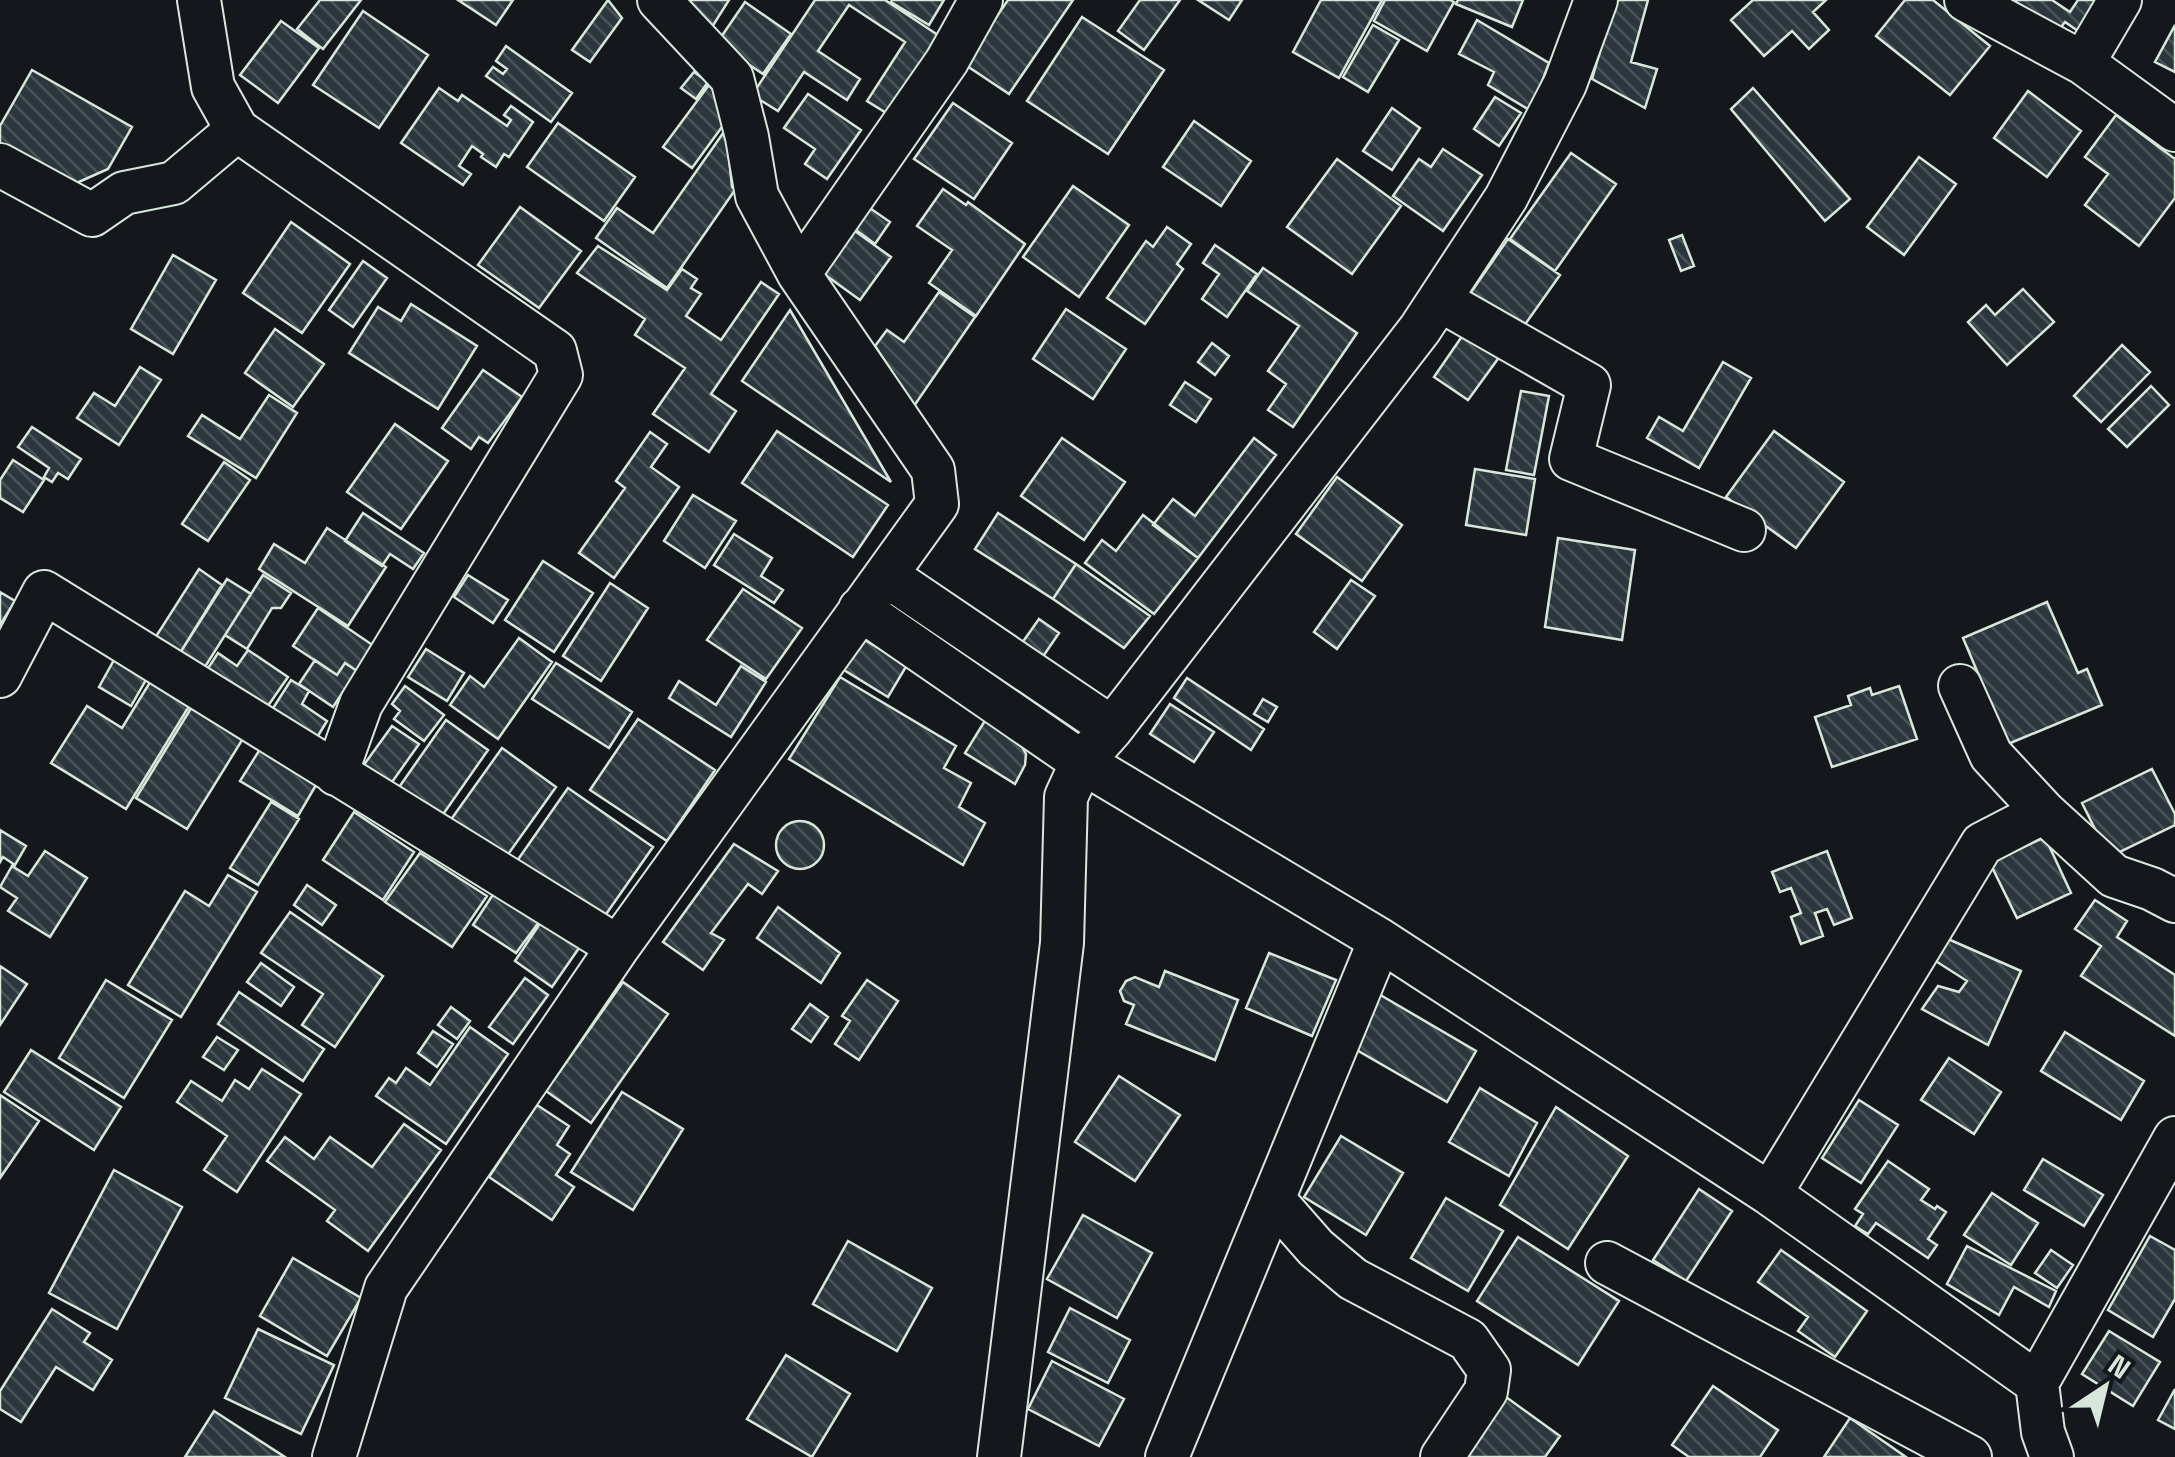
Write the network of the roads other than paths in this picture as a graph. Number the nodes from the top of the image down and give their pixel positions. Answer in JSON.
{"nodes":[{"id":1,"x":199,"y":0,"type":"edge"},
{"id":2,"x":659,"y":0,"type":"edge"},
{"id":3,"x":981,"y":0,"type":"edge"},
{"id":4,"x":1596,"y":0,"type":"edge"},
{"id":5,"x":1966,"y":0,"type":"edge"},
{"id":6,"x":2120,"y":0,"type":"edge"},
{"id":7,"x":2083,"y":63,"type":"junction"},
{"id":8,"x":237,"y":130,"type":"junction"},
{"id":9,"x":2175,"y":130,"type":"edge"},
{"id":10,"x":0,"y":166,"type":"edge"},
{"id":11,"x":799,"y":274,"type":"junction"},
{"id":12,"x":1440,"y":300,"type":"junction"},
{"id":13,"x":1744,"y":530,"type":"dead end"},
{"id":14,"x":886,"y":574,"type":"junction"},
{"id":15,"x":860,"y":609,"type":"junction"},
{"id":16,"x":0,"y":676,"type":"edge"},
{"id":17,"x":1960,"y":686,"type":"dead end"},
{"id":18,"x":1112,"y":728,"type":"junction"},
{"id":19,"x":1082,"y":762,"type":"junction"},
{"id":20,"x":336,"y":774,"type":"junction"},
{"id":21,"x":2044,"y":812,"type":"junction"},
{"id":22,"x":2175,"y":902,"type":"edge"},
{"id":23,"x":1380,"y":940,"type":"junction"},
{"id":24,"x":618,"y":947,"type":"junction"},
{"id":25,"x":2175,"y":1138,"type":"edge"},
{"id":26,"x":1770,"y":1194,"type":"junction"},
{"id":27,"x":1273,"y":1199,"type":"junction"},
{"id":28,"x":2159,"y":1207,"type":"edge"},
{"id":29,"x":1608,"y":1263,"type":"dead end"},
{"id":30,"x":2037,"y":1383,"type":"junction"},
{"id":31,"x":334,"y":1457,"type":"edge"},
{"id":32,"x":999,"y":1457,"type":"edge"},
{"id":33,"x":1167,"y":1457,"type":"edge"},
{"id":34,"x":1442,"y":1457,"type":"edge"},
{"id":35,"x":1970,"y":1457,"type":"edge"},
{"id":36,"x":2052,"y":1457,"type":"edge"}],
"edges":[{"from":1,"to":8,"type":"street"},
{"from":2,"to":11,"type":"street"},
{"from":3,"to":11,"type":"street"},
{"from":4,"to":12,"type":"street"},
{"from":5,"to":7,"type":"street"},
{"from":6,"to":7,"type":"street"},
{"from":7,"to":9,"type":"street"},
{"from":8,"to":10,"type":"street"},
{"from":8,"to":20,"type":"street"},
{"from":11,"to":14,"type":"street"},
{"from":12,"to":13,"type":"street"},
{"from":12,"to":18,"type":"street"},
{"from":14,"to":15,"type":"street"},
{"from":14,"to":18,"type":"street"},
{"from":15,"to":19,"type":"street"},
{"from":15,"to":24,"type":"street"},
{"from":16,"to":20,"type":"street"},
{"from":17,"to":21,"type":"street"},
{"from":18,"to":19,"type":"street"},
{"from":19,"to":23,"type":"street"},
{"from":19,"to":32,"type":"street"},
{"from":20,"to":24,"type":"street"},
{"from":21,"to":22,"type":"street"},
{"from":21,"to":26,"type":"street"},
{"from":23,"to":26,"type":"street"},
{"from":23,"to":27,"type":"street"},
{"from":24,"to":31,"type":"street"},
{"from":25,"to":28,"type":"street"},
{"from":26,"to":30,"type":"street"},
{"from":27,"to":33,"type":"street"},
{"from":27,"to":34,"type":"street"},
{"from":28,"to":30,"type":"street"},
{"from":29,"to":35,"type":"street"},
{"from":30,"to":36,"type":"street"}]}
